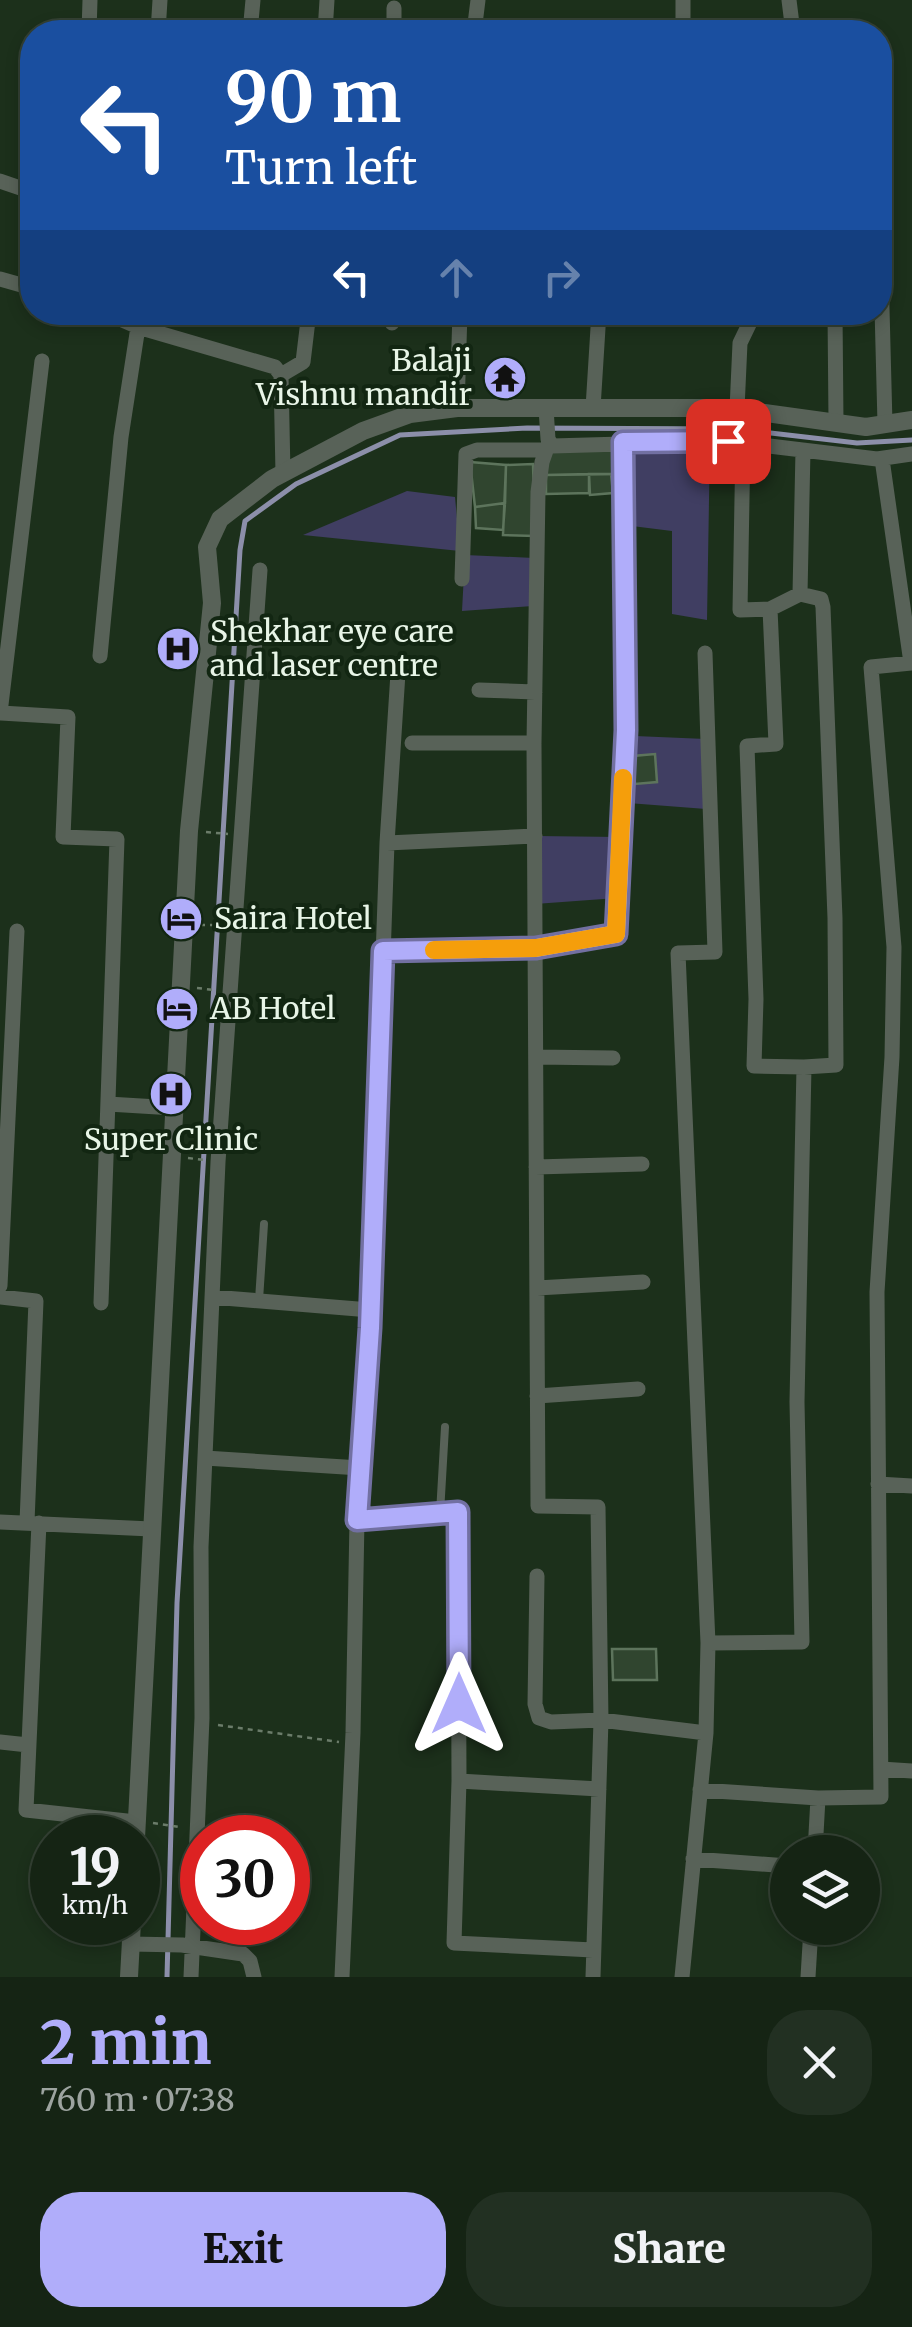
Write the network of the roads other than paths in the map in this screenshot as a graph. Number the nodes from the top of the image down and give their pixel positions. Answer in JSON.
{"nodes":[{"id":1,"x":394,"y":8,"type":"dead end"},
{"id":2,"x":394,"y":20,"type":"edge"},
{"id":3,"x":133,"y":325,"type":"edge"},
{"id":4,"x":308,"y":325,"type":"edge"},
{"id":5,"x":460,"y":325,"type":"edge"},
{"id":6,"x":598,"y":325,"type":"edge"},
{"id":7,"x":746,"y":325,"type":"edge"},
{"id":8,"x":835,"y":325,"type":"edge"},
{"id":9,"x":882,"y":325,"type":"edge"},
{"id":10,"x":138,"y":327,"type":"junction"},
{"id":11,"x":42,"y":361,"type":"dead end"},
{"id":12,"x":280,"y":375,"type":"junction"},
{"id":13,"x":457,"y":408,"type":"junction"},
{"id":14,"x":594,"y":408,"type":"junction"},
{"id":15,"x":738,"y":409,"type":"junction"},
{"id":16,"x":912,"y":420,"type":"edge"},
{"id":17,"x":836,"y":422,"type":"junction"},
{"id":18,"x":885,"y":424,"type":"junction"},
{"id":19,"x":547,"y":432,"type":"junction"},
{"id":20,"x":623,"y":442,"type":"junction"},
{"id":21,"x":743,"y":442,"type":"junction"},
{"id":22,"x":802,"y":450,"type":"junction"},
{"id":23,"x":912,"y":454,"type":"edge"},
{"id":24,"x":882,"y":458,"type":"junction"},
{"id":25,"x":283,"y":474,"type":"junction"},
{"id":26,"x":260,"y":570,"type":"dead end"},
{"id":27,"x":462,"y":579,"type":"dead end"},
{"id":28,"x":800,"y":594,"type":"junction"},
{"id":29,"x":770,"y":609,"type":"junction"},
{"id":30,"x":705,"y":652,"type":"dead end"},
{"id":31,"x":100,"y":656,"type":"dead end"},
{"id":32,"x":912,"y":663,"type":"edge"},
{"id":33,"x":398,"y":674,"type":"dead end"},
{"id":34,"x":479,"y":690,"type":"dead end"},
{"id":35,"x":535,"y":692,"type":"junction"},
{"id":36,"x":0,"y":713,"type":"edge"},
{"id":37,"x":412,"y":743,"type":"dead end"},
{"id":38,"x":534,"y":743,"type":"junction"},
{"id":39,"x":535,"y":836,"type":"junction"},
{"id":40,"x":386,"y":843,"type":"junction"},
{"id":41,"x":17,"y":932,"type":"dead end"},
{"id":42,"x":536,"y":948,"type":"junction"},
{"id":43,"x":383,"y":951,"type":"junction"},
{"id":44,"x":536,"y":1057,"type":"junction"},
{"id":45,"x":612,"y":1058,"type":"dead end"},
{"id":46,"x":804,"y":1067,"type":"junction"},
{"id":47,"x":108,"y":1104,"type":"junction"},
{"id":48,"x":174,"y":1108,"type":"junction"},
{"id":49,"x":4,"y":1127,"type":"edge"},
{"id":50,"x":642,"y":1164,"type":"dead end"},
{"id":51,"x":536,"y":1168,"type":"junction"},
{"id":52,"x":264,"y":1224,"type":"dead end"},
{"id":53,"x":643,"y":1282,"type":"dead end"},
{"id":54,"x":0,"y":1286,"type":"edge"},
{"id":55,"x":537,"y":1288,"type":"junction"},
{"id":56,"x":212,"y":1296,"type":"junction"},
{"id":57,"x":0,"y":1297,"type":"edge"},
{"id":58,"x":259,"y":1300,"type":"junction"},
{"id":59,"x":101,"y":1303,"type":"dead end"},
{"id":60,"x":370,"y":1310,"type":"junction"},
{"id":61,"x":638,"y":1389,"type":"dead end"},
{"id":62,"x":537,"y":1396,"type":"junction"},
{"id":63,"x":444,"y":1427,"type":"dead end"},
{"id":64,"x":205,"y":1458,"type":"junction"},
{"id":65,"x":360,"y":1468,"type":"junction"},
{"id":66,"x":878,"y":1484,"type":"junction"},
{"id":67,"x":912,"y":1486,"type":"edge"},
{"id":68,"x":440,"y":1514,"type":"junction"},
{"id":69,"x":357,"y":1520,"type":"junction"},
{"id":70,"x":0,"y":1522,"type":"edge"},
{"id":71,"x":33,"y":1523,"type":"junction"},
{"id":72,"x":151,"y":1529,"type":"junction"},
{"id":73,"x":536,"y":1576,"type":"dead end"},
{"id":74,"x":708,"y":1643,"type":"junction"},
{"id":75,"x":601,"y":1720,"type":"junction"},
{"id":76,"x":706,"y":1733,"type":"junction"},
{"id":77,"x":0,"y":1742,"type":"edge"},
{"id":78,"x":28,"y":1745,"type":"junction"},
{"id":79,"x":881,"y":1769,"type":"junction"},
{"id":80,"x":912,"y":1770,"type":"edge"},
{"id":81,"x":460,"y":1781,"type":"junction"},
{"id":82,"x":599,"y":1789,"type":"junction"},
{"id":83,"x":700,"y":1790,"type":"junction"},
{"id":84,"x":818,"y":1798,"type":"junction"},
{"id":85,"x":60,"y":1815,"type":"edge"},
{"id":86,"x":141,"y":1815,"type":"edge"},
{"id":87,"x":816,"y":1835,"type":"edge"},
{"id":88,"x":693,"y":1859,"type":"junction"},
{"id":89,"x":770,"y":1865,"type":"edge"},
{"id":90,"x":160,"y":1944,"type":"edge"},
{"id":91,"x":130,"y":1945,"type":"edge"},
{"id":92,"x":809,"y":1945,"type":"edge"},
{"id":93,"x":187,"y":1946,"type":"junction"},
{"id":94,"x":593,"y":1950,"type":"junction"},
{"id":95,"x":129,"y":1977,"type":"edge"},
{"id":96,"x":191,"y":1977,"type":"edge"},
{"id":97,"x":254,"y":1977,"type":"edge"},
{"id":98,"x":342,"y":1977,"type":"edge"},
{"id":99,"x":592,"y":1977,"type":"edge"},
{"id":100,"x":682,"y":1977,"type":"edge"},
{"id":101,"x":808,"y":1977,"type":"edge"}],
"edges":[{"from":1,"to":2,"type":"street"},
{"from":3,"to":10,"type":"street"},
{"from":4,"to":12,"type":"street"},
{"from":5,"to":13,"type":"street"},
{"from":6,"to":14,"type":"street"},
{"from":7,"to":15,"type":"street"},
{"from":8,"to":17,"type":"street"},
{"from":9,"to":18,"type":"street"},
{"from":10,"to":12,"type":"street"},
{"from":10,"to":31,"type":"street"},
{"from":11,"to":36,"type":"street"},
{"from":12,"to":25,"type":"street"},
{"from":13,"to":19,"type":"street"},
{"from":13,"to":25,"type":"street"},
{"from":14,"to":15,"type":"street"},
{"from":14,"to":19,"type":"street"},
{"from":15,"to":17,"type":"street"},
{"from":16,"to":18,"type":"street"},
{"from":17,"to":18,"type":"street"},
{"from":19,"to":20,"type":"street"},
{"from":19,"to":27,"type":"street"},
{"from":19,"to":35,"type":"street"},
{"from":20,"to":21,"type":"street"},
{"from":20,"to":42,"type":"street"},
{"from":21,"to":22,"type":"street"},
{"from":21,"to":29,"type":"street"},
{"from":22,"to":24,"type":"street"},
{"from":22,"to":28,"type":"street"},
{"from":23,"to":24,"type":"street"},
{"from":24,"to":32,"type":"street"},
{"from":25,"to":48,"type":"street"},
{"from":26,"to":56,"type":"street"},
{"from":28,"to":29,"type":"street"},
{"from":28,"to":46,"type":"street"},
{"from":29,"to":46,"type":"street"},
{"from":30,"to":74,"type":"street"},
{"from":32,"to":66,"type":"street"},
{"from":33,"to":40,"type":"street"},
{"from":34,"to":35,"type":"street"},
{"from":35,"to":38,"type":"street"},
{"from":36,"to":47,"type":"street"},
{"from":37,"to":38,"type":"street"},
{"from":38,"to":39,"type":"street"},
{"from":39,"to":40,"type":"street"},
{"from":39,"to":42,"type":"street"},
{"from":40,"to":43,"type":"street"},
{"from":41,"to":49,"type":"street"},
{"from":42,"to":43,"type":"street"},
{"from":42,"to":44,"type":"street"},
{"from":43,"to":60,"type":"street"},
{"from":44,"to":45,"type":"street"},
{"from":44,"to":51,"type":"street"},
{"from":46,"to":74,"type":"street"},
{"from":47,"to":48,"type":"street"},
{"from":47,"to":59,"type":"street"},
{"from":48,"to":72,"type":"street"},
{"from":49,"to":54,"type":"street"},
{"from":50,"to":51,"type":"street"},
{"from":51,"to":55,"type":"street"},
{"from":52,"to":58,"type":"lane"},
{"from":53,"to":55,"type":"street"},
{"from":55,"to":62,"type":"street"},
{"from":56,"to":58,"type":"street"},
{"from":56,"to":64,"type":"street"},
{"from":57,"to":71,"type":"street"},
{"from":58,"to":60,"type":"street"},
{"from":60,"to":65,"type":"street"},
{"from":61,"to":62,"type":"street"},
{"from":62,"to":75,"type":"street"},
{"from":63,"to":68,"type":"lane"},
{"from":64,"to":65,"type":"street"},
{"from":64,"to":93,"type":"street"},
{"from":65,"to":69,"type":"street"},
{"from":66,"to":67,"type":"street"},
{"from":66,"to":79,"type":"street"},
{"from":68,"to":69,"type":"street"},
{"from":68,"to":81,"type":"street"},
{"from":69,"to":98,"type":"street"},
{"from":70,"to":71,"type":"street"},
{"from":71,"to":72,"type":"street"},
{"from":71,"to":78,"type":"street"},
{"from":72,"to":86,"type":"street"},
{"from":73,"to":75,"type":"street"},
{"from":74,"to":76,"type":"street"},
{"from":75,"to":76,"type":"street"},
{"from":75,"to":82,"type":"street"},
{"from":76,"to":83,"type":"street"},
{"from":77,"to":78,"type":"street"},
{"from":78,"to":85,"type":"street"},
{"from":79,"to":80,"type":"street"},
{"from":79,"to":84,"type":"street"},
{"from":81,"to":82,"type":"street"},
{"from":81,"to":94,"type":"street"},
{"from":82,"to":94,"type":"street"},
{"from":83,"to":84,"type":"street"},
{"from":83,"to":88,"type":"street"},
{"from":84,"to":87,"type":"street"},
{"from":88,"to":89,"type":"street"},
{"from":88,"to":100,"type":"street"},
{"from":90,"to":93,"type":"street"},
{"from":91,"to":95,"type":"street"},
{"from":92,"to":101,"type":"street"},
{"from":93,"to":96,"type":"street"},
{"from":93,"to":97,"type":"street"},
{"from":94,"to":99,"type":"street"}]}
